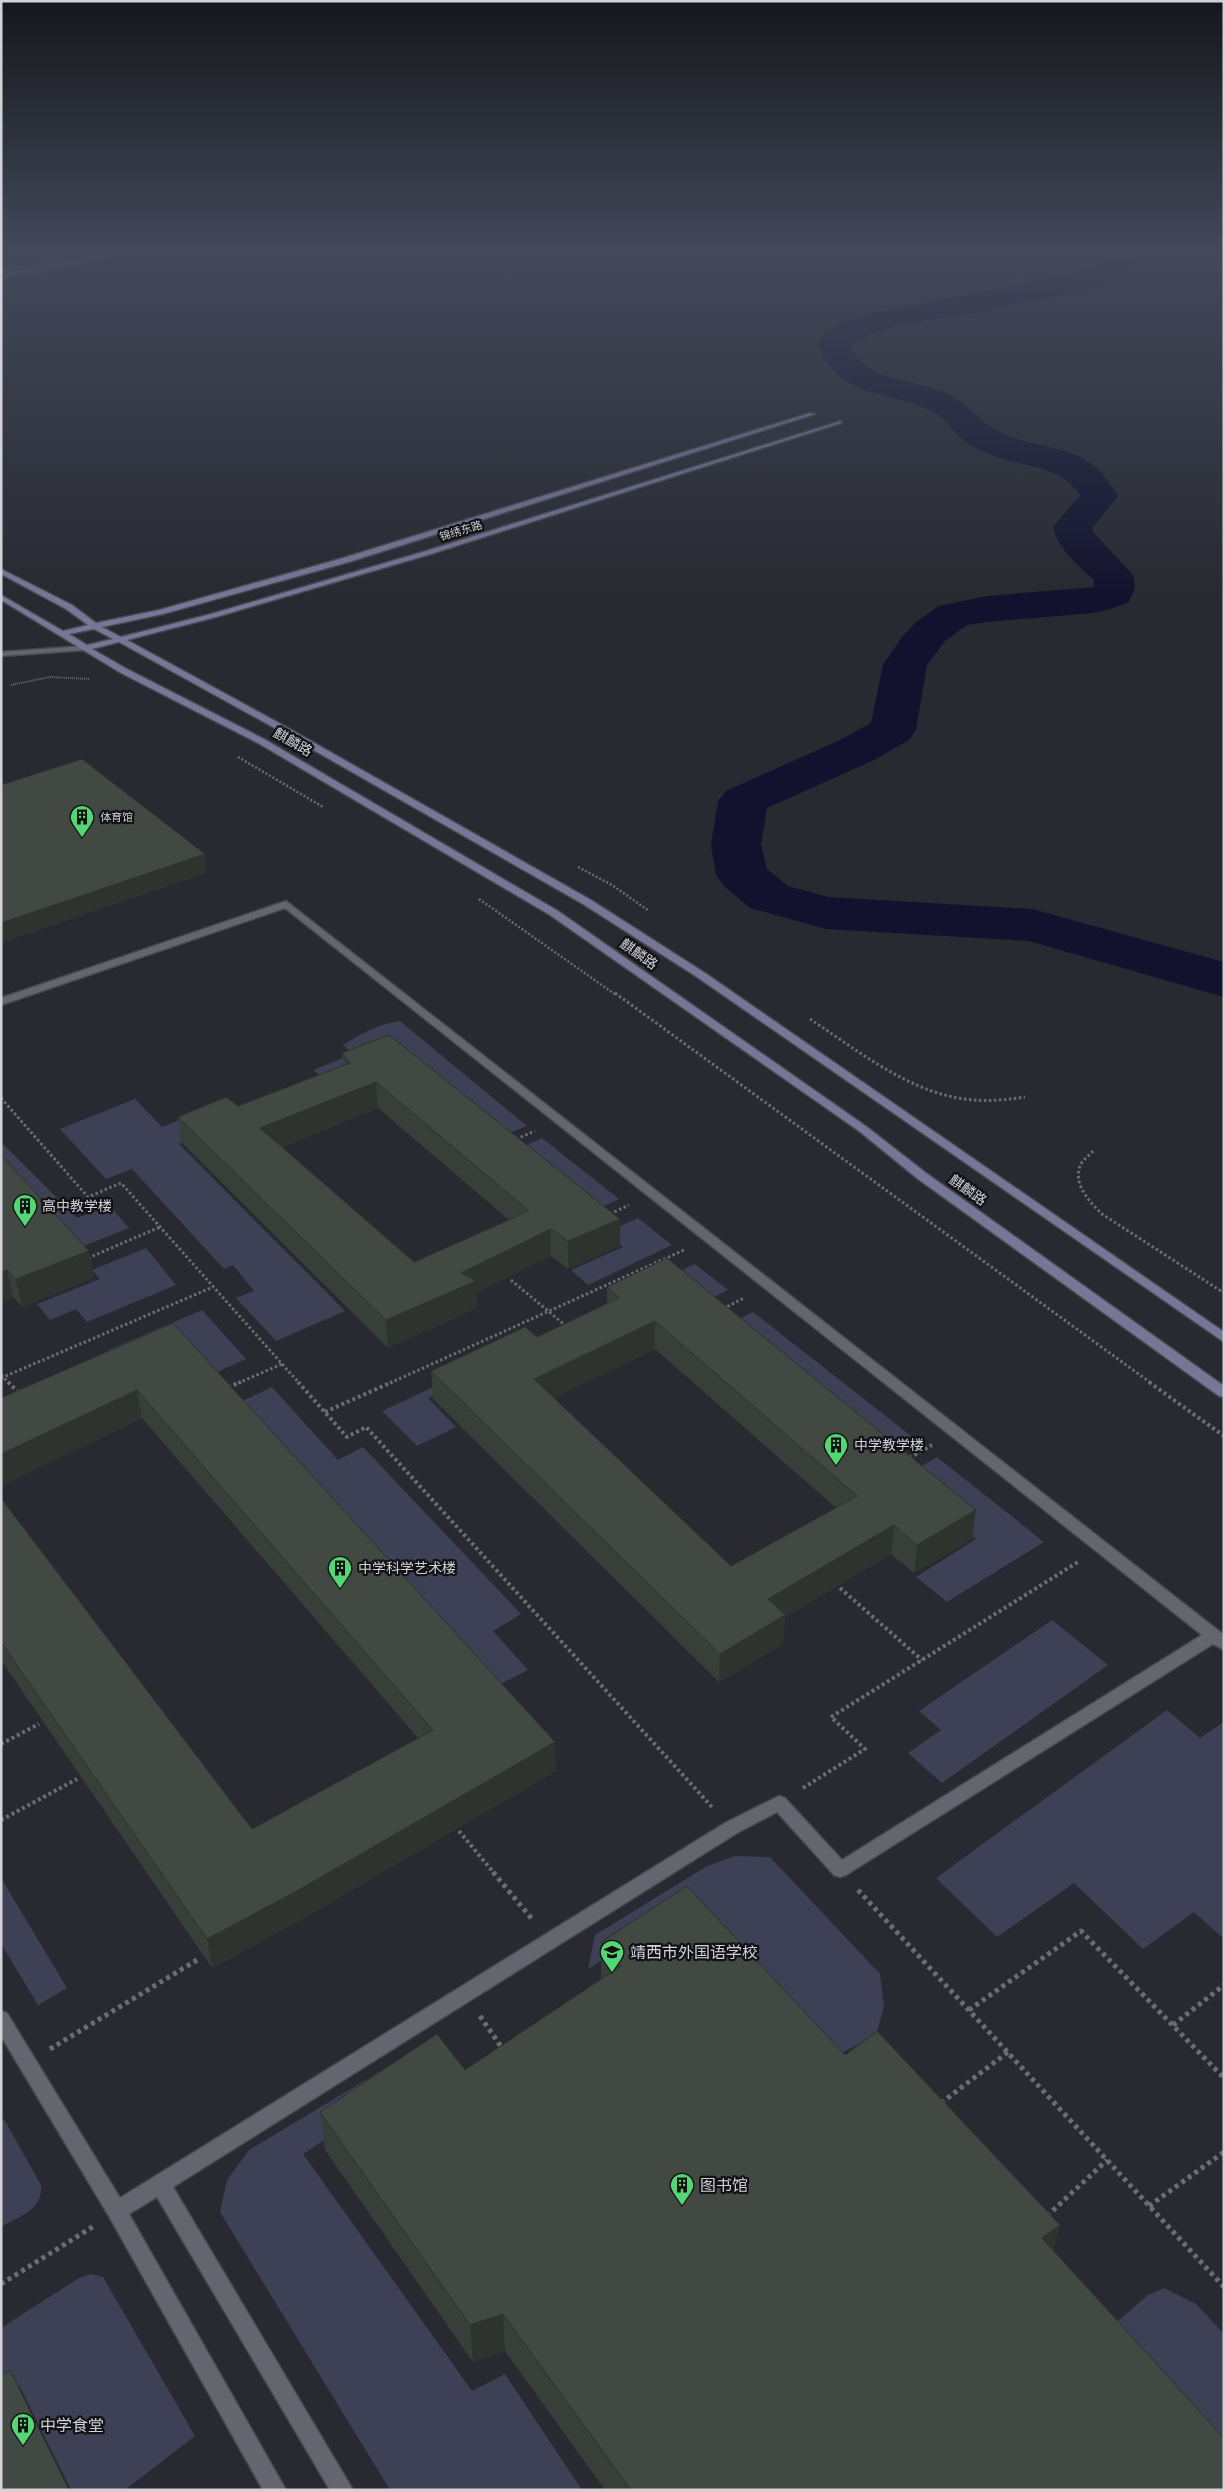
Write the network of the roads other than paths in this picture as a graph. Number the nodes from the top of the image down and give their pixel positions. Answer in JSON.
{"nodes":[{"id":1,"x":812,"y":414,"type":"dead end"},
{"id":2,"x":839,"y":422,"type":"dead end"},
{"id":3,"x":1,"y":571,"type":"edge"},
{"id":4,"x":1,"y":597,"type":"edge"},
{"id":5,"x":93,"y":625,"type":"junction"},
{"id":6,"x":63,"y":632,"type":"junction"},
{"id":7,"x":123,"y":640,"type":"junction"},
{"id":8,"x":84,"y":648,"type":"junction"},
{"id":9,"x":1,"y":654,"type":"edge"},
{"id":10,"x":1,"y":1002,"type":"edge"},
{"id":11,"x":1224,"y":1338,"type":"edge"},
{"id":12,"x":1224,"y":1392,"type":"edge"},
{"id":13,"x":1218,"y":1640,"type":"edge"},
{"id":14,"x":1,"y":2019,"type":"edge"},
{"id":15,"x":160,"y":2184,"type":"junction"},
{"id":16,"x":117,"y":2212,"type":"junction"},
{"id":17,"x":275,"y":2490,"type":"edge"},
{"id":18,"x":342,"y":2490,"type":"edge"}],
"edges":[{"from":1,"to":5,"type":"main road","name":"锦绣东路"},
{"from":2,"to":7,"type":"main road","name":"锦绣东路"},
{"from":3,"to":5,"type":"main road","name":"麒麟路"},
{"from":4,"to":6,"type":"main road","name":"麒麟路"},
{"from":5,"to":6,"type":"main road","name":"锦绣东路"},
{"from":5,"to":7,"type":"main road","name":"麒麟路"},
{"from":6,"to":8,"type":"main road","name":"麒麟路"},
{"from":7,"to":8,"type":"main road","name":"锦绣东路"},
{"from":7,"to":11,"type":"main road","name":"麒麟路"},
{"from":8,"to":9,"type":"street"},
{"from":8,"to":12,"type":"main road","name":"麒麟路"},
{"from":10,"to":13,"type":"street"},
{"from":13,"to":15,"type":"street"},
{"from":14,"to":16,"type":"street"},
{"from":15,"to":16,"type":"street"},
{"from":15,"to":18,"type":"street"},
{"from":16,"to":17,"type":"street"}]}
